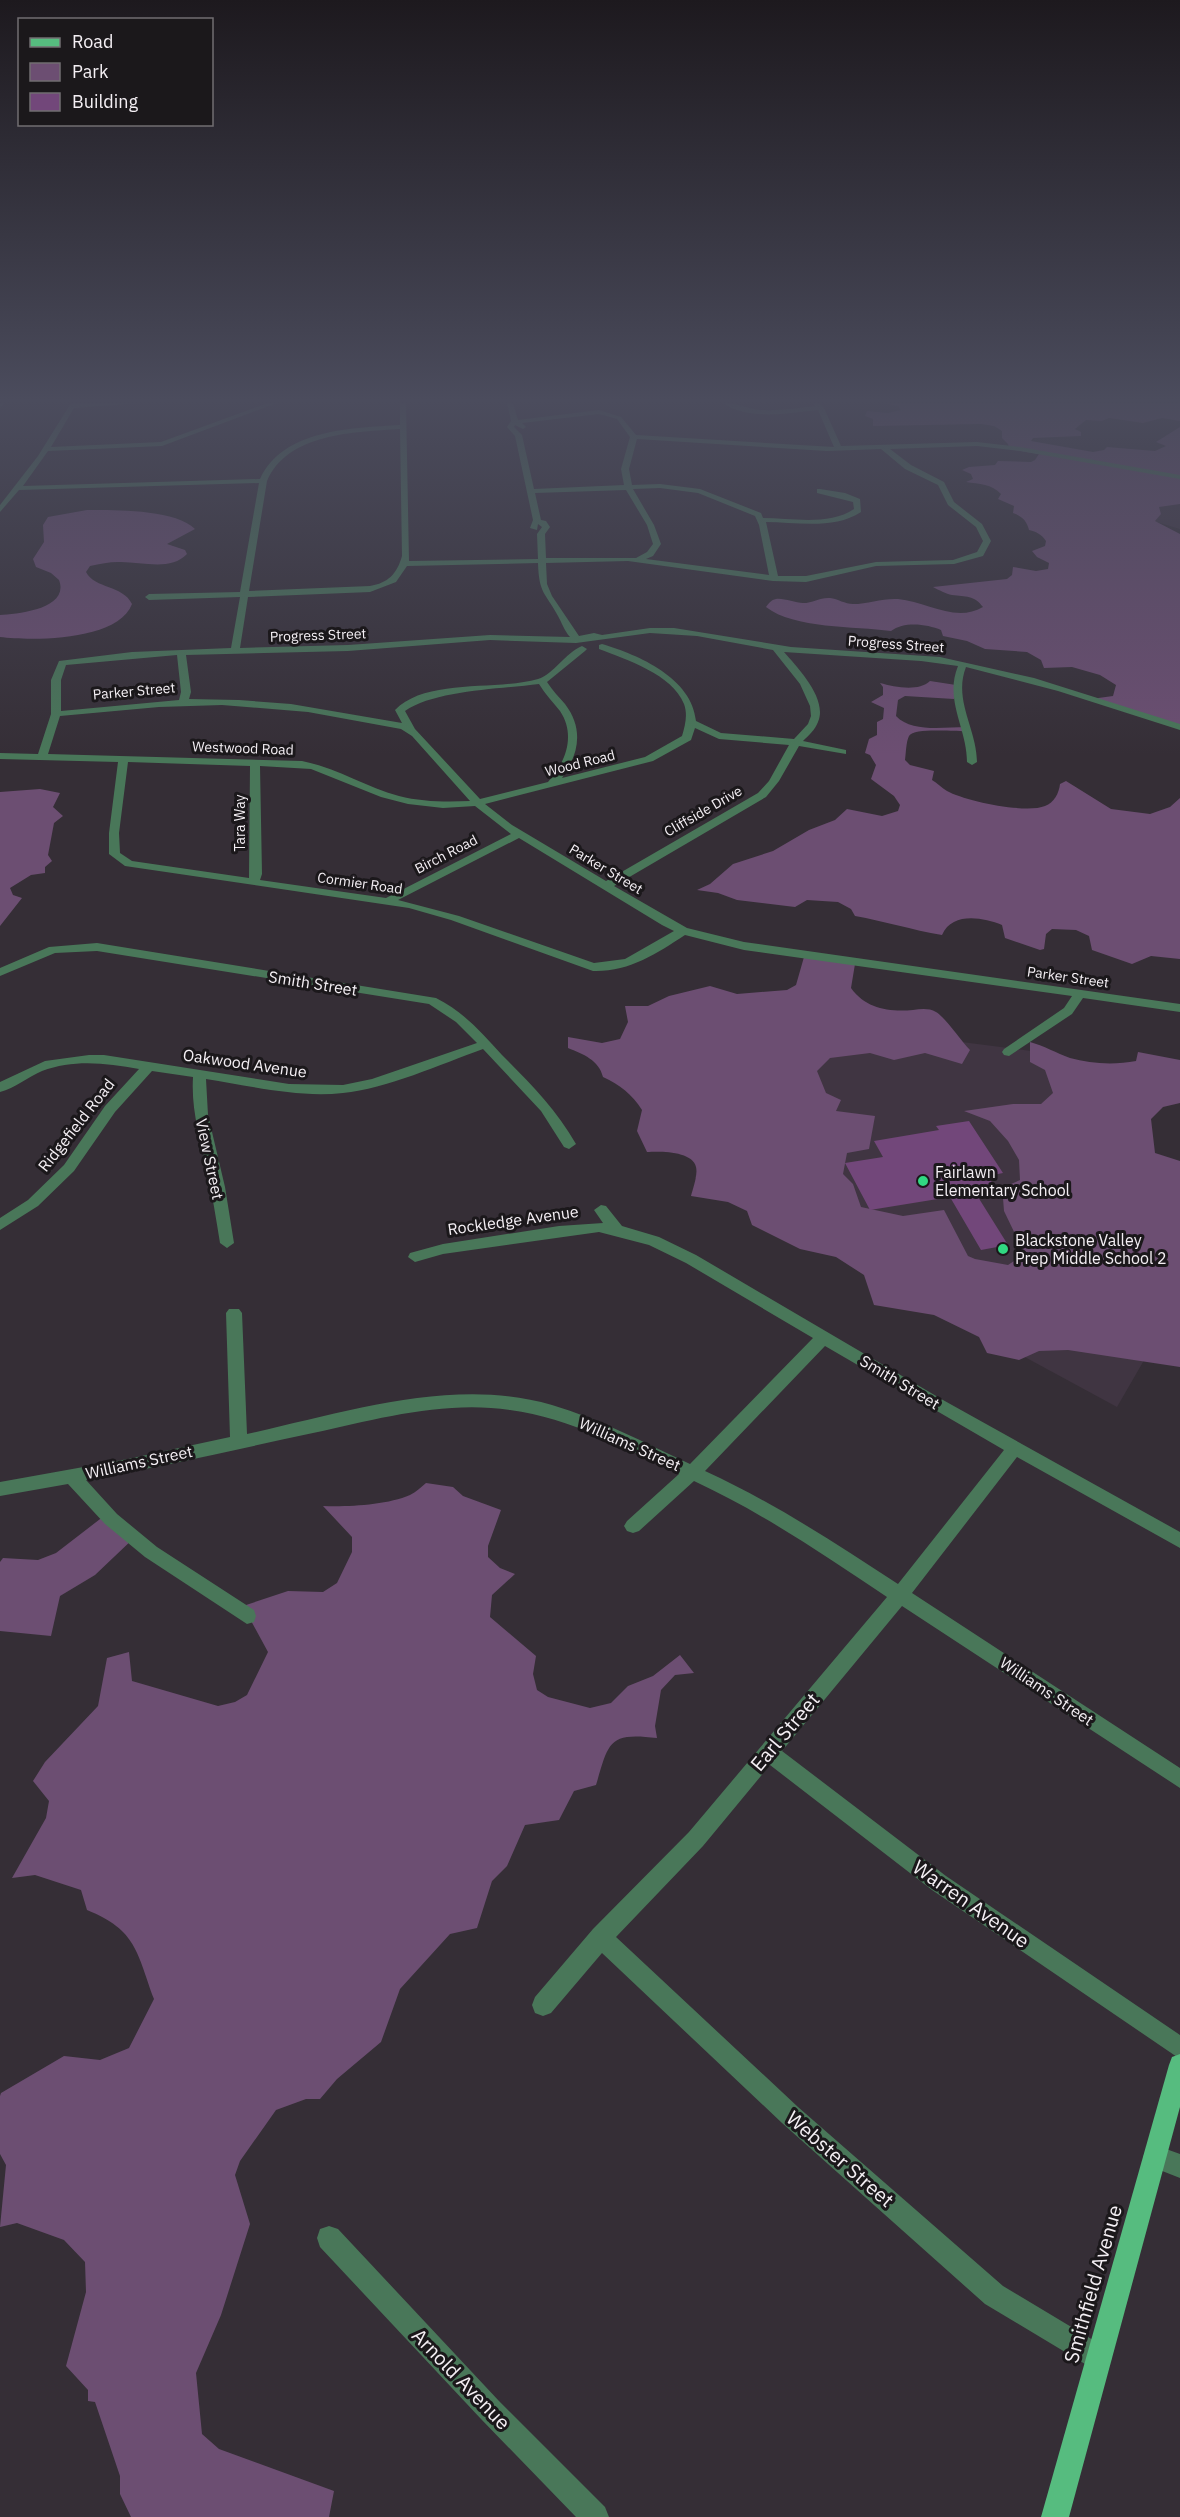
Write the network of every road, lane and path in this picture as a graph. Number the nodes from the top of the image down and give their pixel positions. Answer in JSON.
{"nodes":[{"id":1,"x":256,"y":520,"type":"edge"},
{"id":2,"x":405,"y":520,"type":"edge"},
{"id":3,"x":537,"y":520,"type":"edge"},
{"id":4,"x":648,"y":520,"type":"edge"},
{"id":5,"x":762,"y":520,"type":"edge"},
{"id":6,"x":971,"y":520,"type":"edge"},
{"id":7,"x":541,"y":557,"type":"junction"},
{"id":8,"x":405,"y":560,"type":"junction"},
{"id":9,"x":638,"y":560,"type":"junction"},
{"id":10,"x":773,"y":578,"type":"junction"},
{"id":11,"x":244,"y":594,"type":"junction"},
{"id":12,"x":149,"y":597,"type":"dead end"},
{"id":13,"x":576,"y":640,"type":"junction"},
{"id":14,"x":602,"y":643,"type":"junction"},
{"id":15,"x":776,"y":648,"type":"junction"},
{"id":16,"x":582,"y":649,"type":"junction"},
{"id":17,"x":235,"y":651,"type":"junction"},
{"id":18,"x":181,"y":653,"type":"junction"},
{"id":19,"x":963,"y":664,"type":"junction"},
{"id":20,"x":542,"y":681,"type":"junction"},
{"id":21,"x":504,"y":687,"type":"junction"},
{"id":22,"x":549,"y":695,"type":"junction"},
{"id":23,"x":183,"y":702,"type":"junction"},
{"id":24,"x":399,"y":710,"type":"junction"},
{"id":25,"x":56,"y":714,"type":"junction"},
{"id":26,"x":376,"y":721,"type":"junction"},
{"id":27,"x":692,"y":723,"type":"junction"},
{"id":28,"x":1180,"y":727,"type":"edge"},
{"id":29,"x":411,"y":730,"type":"junction"},
{"id":30,"x":719,"y":736,"type":"junction"},
{"id":31,"x":685,"y":741,"type":"junction"},
{"id":32,"x":795,"y":742,"type":"junction"},
{"id":33,"x":842,"y":752,"type":"dead end"},
{"id":34,"x":0,"y":756,"type":"edge"},
{"id":35,"x":571,"y":756,"type":"junction"},
{"id":36,"x":42,"y":757,"type":"junction"},
{"id":37,"x":123,"y":759,"type":"junction"},
{"id":38,"x":255,"y":762,"type":"junction"},
{"id":39,"x":972,"y":762,"type":"dead end"},
{"id":40,"x":605,"y":771,"type":"junction"},
{"id":41,"x":552,"y":784,"type":"junction"},
{"id":42,"x":478,"y":803,"type":"junction"},
{"id":43,"x":519,"y":834,"type":"junction"},
{"id":44,"x":253,"y":883,"type":"junction"},
{"id":45,"x":606,"y":886,"type":"junction"},
{"id":46,"x":388,"y":902,"type":"junction"},
{"id":47,"x":683,"y":931,"type":"junction"},
{"id":48,"x":0,"y":972,"type":"edge"},
{"id":49,"x":1080,"y":994,"type":"junction"},
{"id":50,"x":1180,"y":1008,"type":"edge"},
{"id":51,"x":486,"y":1044,"type":"junction"},
{"id":52,"x":1009,"y":1052,"type":"dead end"},
{"id":53,"x":149,"y":1066,"type":"junction"},
{"id":54,"x":200,"y":1074,"type":"junction"},
{"id":55,"x":0,"y":1088,"type":"edge"},
{"id":56,"x":569,"y":1144,"type":"dead end"},
{"id":57,"x":601,"y":1210,"type":"dead end"},
{"id":58,"x":0,"y":1225,"type":"edge"},
{"id":59,"x":617,"y":1230,"type":"junction"},
{"id":60,"x":227,"y":1243,"type":"dead end"},
{"id":61,"x":415,"y":1257,"type":"dead end"},
{"id":62,"x":234,"y":1313,"type":"dead end"},
{"id":63,"x":824,"y":1337,"type":"junction"},
{"id":64,"x":239,"y":1442,"type":"junction"},
{"id":65,"x":1015,"y":1448,"type":"junction"},
{"id":66,"x":693,"y":1472,"type":"junction"},
{"id":67,"x":72,"y":1476,"type":"junction"},
{"id":68,"x":0,"y":1489,"type":"edge"},
{"id":69,"x":633,"y":1526,"type":"dead end"},
{"id":70,"x":1180,"y":1541,"type":"edge"},
{"id":71,"x":900,"y":1595,"type":"junction"},
{"id":72,"x":247,"y":1616,"type":"dead end"},
{"id":73,"x":768,"y":1752,"type":"junction"},
{"id":74,"x":1180,"y":1779,"type":"edge"},
{"id":75,"x":601,"y":1937,"type":"junction"},
{"id":76,"x":543,"y":2005,"type":"dead end"},
{"id":77,"x":1180,"y":2048,"type":"edge"},
{"id":78,"x":1180,"y":2065,"type":"edge"},
{"id":79,"x":1155,"y":2157,"type":"junction"},
{"id":80,"x":1180,"y":2166,"type":"edge"},
{"id":81,"x":329,"y":2238,"type":"dead end"},
{"id":82,"x":1099,"y":2358,"type":"junction"},
{"id":83,"x":596,"y":2517,"type":"edge"},
{"id":84,"x":1055,"y":2517,"type":"edge"}],
"edges":[{"from":1,"to":11,"type":"street"},
{"from":2,"to":8,"type":"street"},
{"from":3,"to":7,"type":"street"},
{"from":4,"to":9,"type":"street"},
{"from":5,"to":10,"type":"street"},
{"from":6,"to":10,"type":"street"},
{"from":7,"to":8,"type":"street"},
{"from":7,"to":9,"type":"street"},
{"from":7,"to":13,"type":"street"},
{"from":8,"to":11,"type":"street"},
{"from":9,"to":10,"type":"street"},
{"from":11,"to":12,"type":"street"},
{"from":11,"to":17,"type":"street"},
{"from":13,"to":14,"type":"street","name":"Progress Street"},
{"from":13,"to":16,"type":"street"},
{"from":13,"to":17,"type":"street","name":"Progress Street"},
{"from":14,"to":15,"type":"street","name":"Progress Street"},
{"from":14,"to":16,"type":"street"},
{"from":14,"to":27,"type":"street"},
{"from":15,"to":19,"type":"street","name":"Progress Street"},
{"from":15,"to":32,"type":"street","name":"Cliffside Drive"},
{"from":16,"to":20,"type":"street"},
{"from":17,"to":18,"type":"street","name":"Progress Street"},
{"from":18,"to":23,"type":"street"},
{"from":18,"to":25,"type":"street","name":"Progress Street"},
{"from":19,"to":28,"type":"street","name":"Progress Street"},
{"from":19,"to":39,"type":"street"},
{"from":20,"to":21,"type":"street"},
{"from":20,"to":22,"type":"street"},
{"from":21,"to":22,"type":"street"},
{"from":21,"to":24,"type":"street"},
{"from":22,"to":35,"type":"street"},
{"from":23,"to":25,"type":"street","name":"Parker Street"},
{"from":23,"to":26,"type":"street","name":"Parker Street"},
{"from":24,"to":26,"type":"street"},
{"from":24,"to":29,"type":"street"},
{"from":25,"to":36,"type":"street"},
{"from":26,"to":29,"type":"street","name":"Parker Street"},
{"from":27,"to":30,"type":"street","name":"Wood Road"},
{"from":27,"to":31,"type":"street"},
{"from":29,"to":42,"type":"street","name":"Parker Street"},
{"from":30,"to":31,"type":"street","name":"Wood Road"},
{"from":30,"to":32,"type":"street","name":"Wood Road"},
{"from":31,"to":40,"type":"street","name":"Wood Road"},
{"from":32,"to":33,"type":"street","name":"Wood Road"},
{"from":32,"to":45,"type":"street","name":"Cliffside Drive"},
{"from":34,"to":36,"type":"street","name":"Westwood Road"},
{"from":35,"to":40,"type":"street"},
{"from":35,"to":41,"type":"street"},
{"from":36,"to":37,"type":"street","name":"Westwood Road"},
{"from":37,"to":38,"type":"street","name":"Westwood Road"},
{"from":37,"to":44,"type":"street","name":"Cormier Road"},
{"from":38,"to":42,"type":"street","name":"Westwood Road"},
{"from":38,"to":44,"type":"street","name":"Tara Way"},
{"from":40,"to":41,"type":"street","name":"Wood Road"},
{"from":41,"to":42,"type":"street","name":"Wood Road"},
{"from":42,"to":43,"type":"street","name":"Parker Street"},
{"from":43,"to":45,"type":"street","name":"Parker Street"},
{"from":43,"to":46,"type":"street","name":"Birch Road"},
{"from":44,"to":46,"type":"street","name":"Cormier Road"},
{"from":45,"to":47,"type":"street","name":"Parker Street"},
{"from":46,"to":47,"type":"street","name":"Cormier Road"},
{"from":47,"to":49,"type":"street","name":"Parker Street"},
{"from":48,"to":51,"type":"street","name":"Smith Street"},
{"from":49,"to":50,"type":"street","name":"Parker Street"},
{"from":49,"to":52,"type":"street"},
{"from":51,"to":54,"type":"street","name":"Oakwood Avenue"},
{"from":51,"to":56,"type":"street","name":"Smith Street"},
{"from":53,"to":54,"type":"street","name":"Oakwood Avenue"},
{"from":53,"to":55,"type":"street","name":"Oakwood Avenue"},
{"from":53,"to":58,"type":"street","name":"Ridgefield Road"},
{"from":54,"to":60,"type":"street","name":"View Street"},
{"from":57,"to":59,"type":"street"},
{"from":59,"to":61,"type":"street","name":"Rockledge Avenue"},
{"from":59,"to":63,"type":"street","name":"Smith Street"},
{"from":62,"to":64,"type":"street"},
{"from":63,"to":65,"type":"street","name":"Smith Street"},
{"from":63,"to":66,"type":"street"},
{"from":64,"to":66,"type":"street","name":"Williams Street"},
{"from":64,"to":67,"type":"street","name":"Williams Street"},
{"from":65,"to":70,"type":"street","name":"Smith Street"},
{"from":65,"to":71,"type":"street","name":"Earl Street"},
{"from":66,"to":69,"type":"street"},
{"from":66,"to":71,"type":"street","name":"Williams Street"},
{"from":67,"to":68,"type":"street","name":"Williams Street"},
{"from":67,"to":72,"type":"street"},
{"from":71,"to":73,"type":"street","name":"Earl Street"},
{"from":71,"to":74,"type":"street","name":"Williams Street"},
{"from":73,"to":75,"type":"street","name":"Earl Street"},
{"from":73,"to":77,"type":"street","name":"Warren Avenue"},
{"from":75,"to":76,"type":"street","name":"Earl Street"},
{"from":75,"to":82,"type":"street","name":"Webster Street"},
{"from":78,"to":79,"type":"main road","name":"Smithfield Avenue"},
{"from":79,"to":80,"type":"street"},
{"from":79,"to":82,"type":"main road","name":"Smithfield Avenue"},
{"from":81,"to":83,"type":"street","name":"Arnold Avenue"},
{"from":82,"to":84,"type":"main road","name":"Smithfield Avenue"}]}
